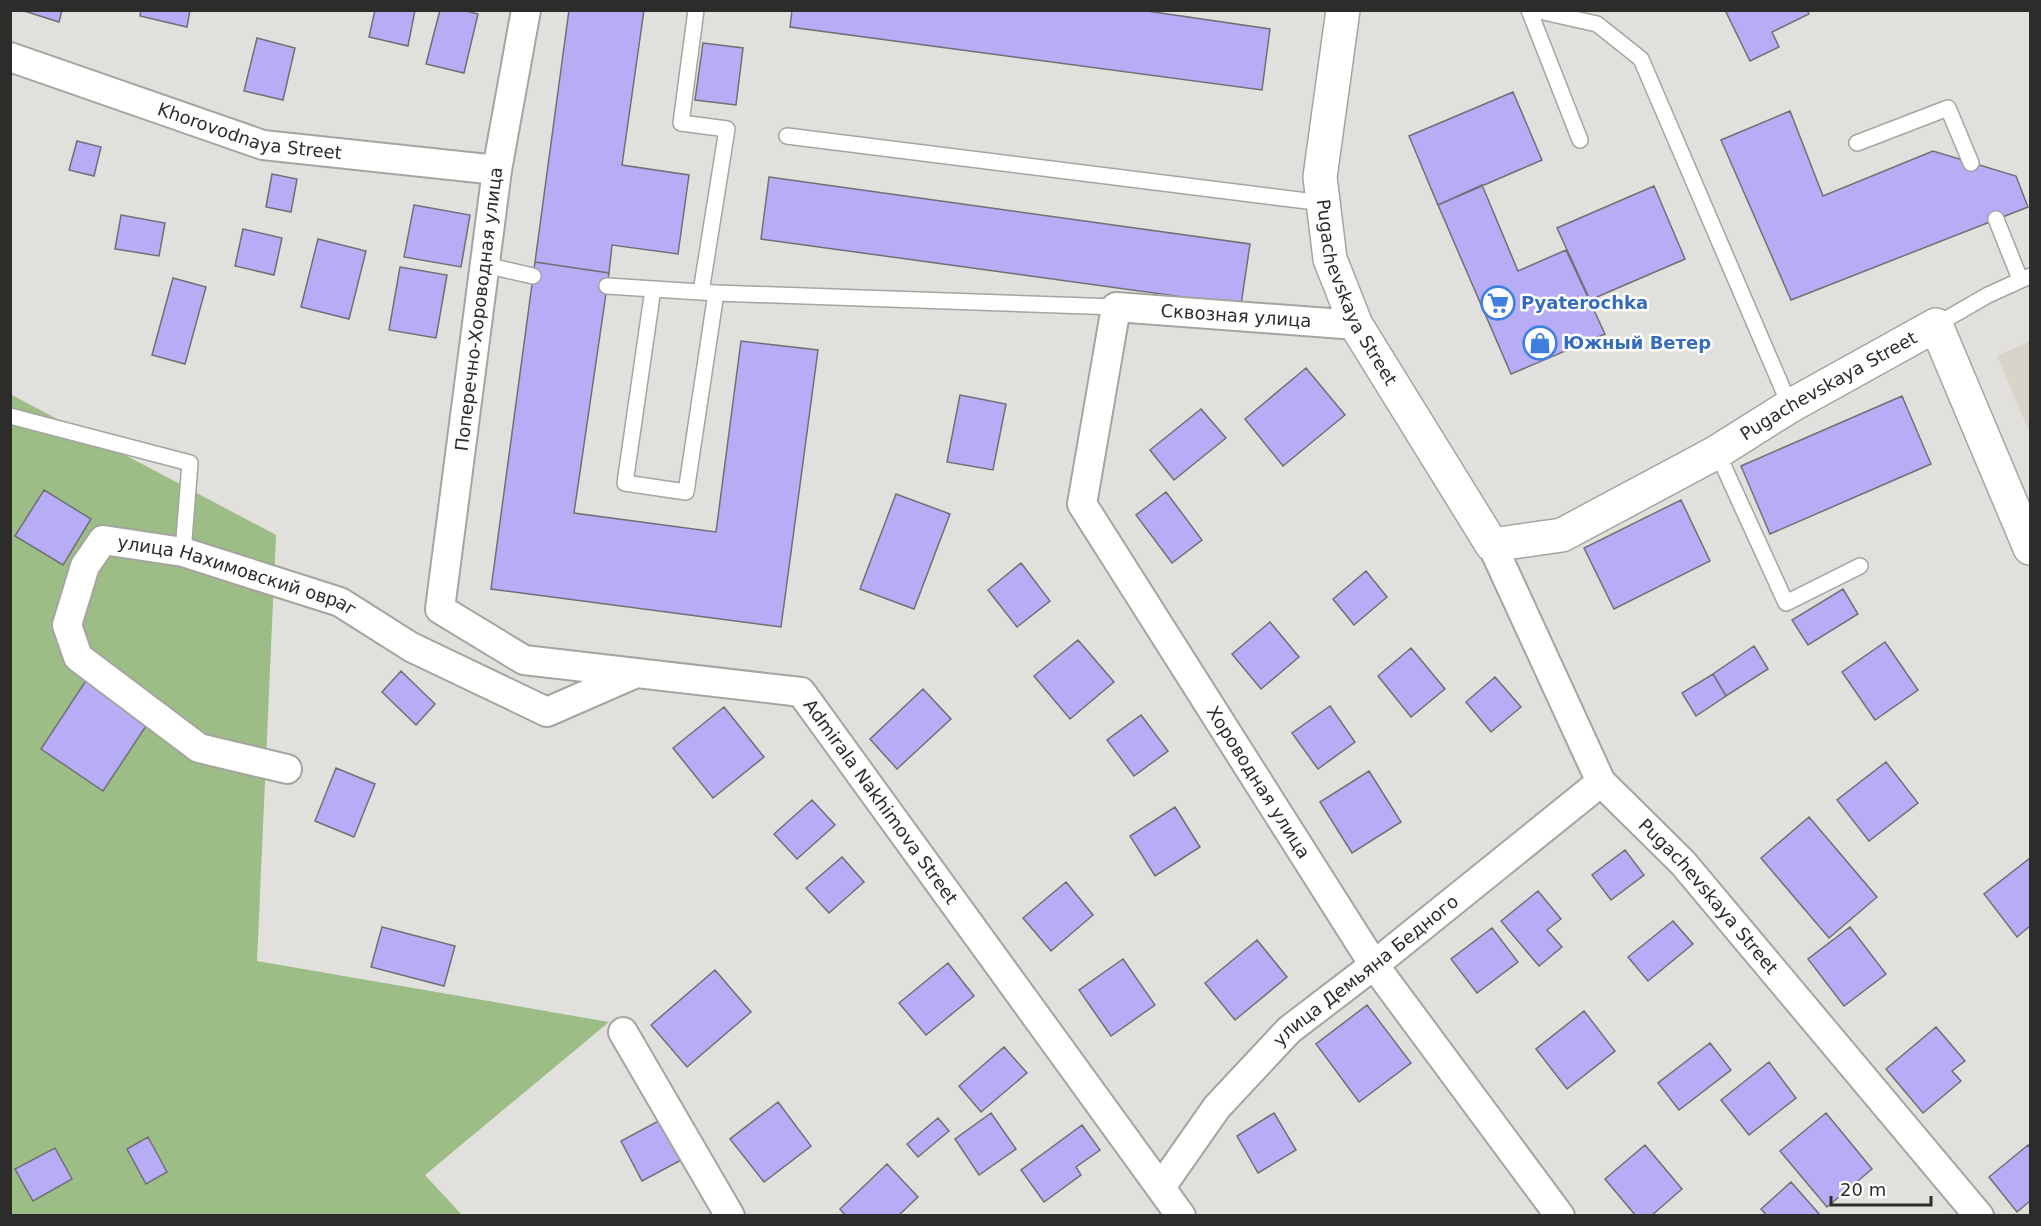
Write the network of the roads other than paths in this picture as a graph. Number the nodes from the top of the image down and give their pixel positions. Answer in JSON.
{"nodes":[{"id":1,"x":526,"y":10,"type":"edge"},
{"id":2,"x":696,"y":10,"type":"edge"},
{"id":3,"x":1343,"y":10,"type":"edge"},
{"id":4,"x":1529,"y":10,"type":"edge"},
{"id":5,"x":1535,"y":10,"type":"edge"},
{"id":6,"x":10,"y":57,"type":"edge"},
{"id":7,"x":787,"y":136,"type":"dead end"},
{"id":8,"x":1580,"y":140,"type":"dead end"},
{"id":9,"x":1857,"y":143,"type":"dead end"},
{"id":10,"x":1971,"y":163,"type":"dead end"},
{"id":11,"x":497,"y":170,"type":"junction"},
{"id":12,"x":1323,"y":203,"type":"junction"},
{"id":13,"x":1996,"y":219,"type":"dead end"},
{"id":14,"x":485,"y":265,"type":"junction"},
{"id":15,"x":533,"y":276,"type":"dead end"},
{"id":16,"x":2026,"y":278,"type":"edge"},
{"id":17,"x":607,"y":286,"type":"dead end"},
{"id":18,"x":654,"y":289,"type":"junction"},
{"id":19,"x":709,"y":293,"type":"junction"},
{"id":20,"x":1116,"y":307,"type":"junction"},
{"id":21,"x":1356,"y":325,"type":"junction"},
{"id":22,"x":1936,"y":326,"type":"junction"},
{"id":23,"x":1790,"y":406,"type":"junction"},
{"id":24,"x":10,"y":416,"type":"edge"},
{"id":25,"x":1717,"y":452,"type":"junction"},
{"id":26,"x":1492,"y":545,"type":"junction"},
{"id":27,"x":2031,"y":548,"type":"edge"},
{"id":28,"x":183,"y":552,"type":"junction"},
{"id":29,"x":1860,"y":566,"type":"dead end"},
{"id":30,"x":440,"y":609,"type":"joint"},
{"id":31,"x":636,"y":673,"type":"junction"},
{"id":32,"x":287,"y":769,"type":"dead end"},
{"id":33,"x":1601,"y":782,"type":"junction"},
{"id":34,"x":1374,"y":965,"type":"junction"},
{"id":35,"x":623,"y":1032,"type":"dead end"},
{"id":36,"x":1161,"y":1187,"type":"junction"},
{"id":37,"x":730,"y":1215,"type":"edge"},
{"id":38,"x":1181,"y":1215,"type":"edge"},
{"id":39,"x":1560,"y":1215,"type":"edge"},
{"id":40,"x":1979,"y":1215,"type":"edge"}],
"edges":[{"from":1,"to":11,"type":"street","name":"Поперечно-Хороводная улица"},
{"from":2,"to":19,"type":"lane"},
{"from":3,"to":12,"type":"street","name":"Pugachevskaya Street"},
{"from":4,"to":8,"type":"lane"},
{"from":5,"to":23,"type":"lane"},
{"from":6,"to":11,"type":"street","name":"Khorovodnaya Street"},
{"from":7,"to":12,"type":"lane"},
{"from":9,"to":10,"type":"lane"},
{"from":11,"to":14,"type":"street","name":"Поперечно-Хороводная улица"},
{"from":12,"to":21,"type":"street","name":"Pugachevskaya Street"},
{"from":13,"to":16,"type":"lane"},
{"from":14,"to":15,"type":"lane"},
{"from":14,"to":30,"type":"street","name":"Поперечно-Хороводная улица"},
{"from":16,"to":22,"type":"lane"},
{"from":17,"to":18,"type":"lane"},
{"from":18,"to":19,"type":"lane"},
{"from":18,"to":19,"type":"lane"},
{"from":19,"to":20,"type":"lane"},
{"from":20,"to":21,"type":"street","name":"Сквозная улица"},
{"from":20,"to":34,"type":"street","name":"Хороводная улица"},
{"from":21,"to":26,"type":"street","name":"Pugachevskaya Street"},
{"from":22,"to":23,"type":"street","name":"Pugachevskaya Street"},
{"from":22,"to":27,"type":"street"},
{"from":23,"to":25,"type":"street","name":"Pugachevskaya Street"},
{"from":24,"to":28,"type":"lane"},
{"from":25,"to":26,"type":"street","name":"Pugachevskaya Street"},
{"from":25,"to":29,"type":"lane"},
{"from":26,"to":33,"type":"street","name":"Pugachevskaya Street"},
{"from":28,"to":31,"type":"street","name":"улица Нахимовский овраг"},
{"from":28,"to":32,"type":"street","name":"улица Нахимовский овраг"},
{"from":30,"to":31,"type":"street","name":"Admirala Nakhimova Street"},
{"from":31,"to":36,"type":"street","name":"Admirala Nakhimova Street"},
{"from":33,"to":34,"type":"street","name":"улица Демьяна Бедного"},
{"from":33,"to":40,"type":"street","name":"Pugachevskaya Street"},
{"from":34,"to":36,"type":"street","name":"улица Демьяна Бедного"},
{"from":34,"to":39,"type":"street","name":"Хороводная улица"},
{"from":35,"to":37,"type":"street"},
{"from":36,"to":38,"type":"street","name":"Admirala Nakhimova Street"}]}
